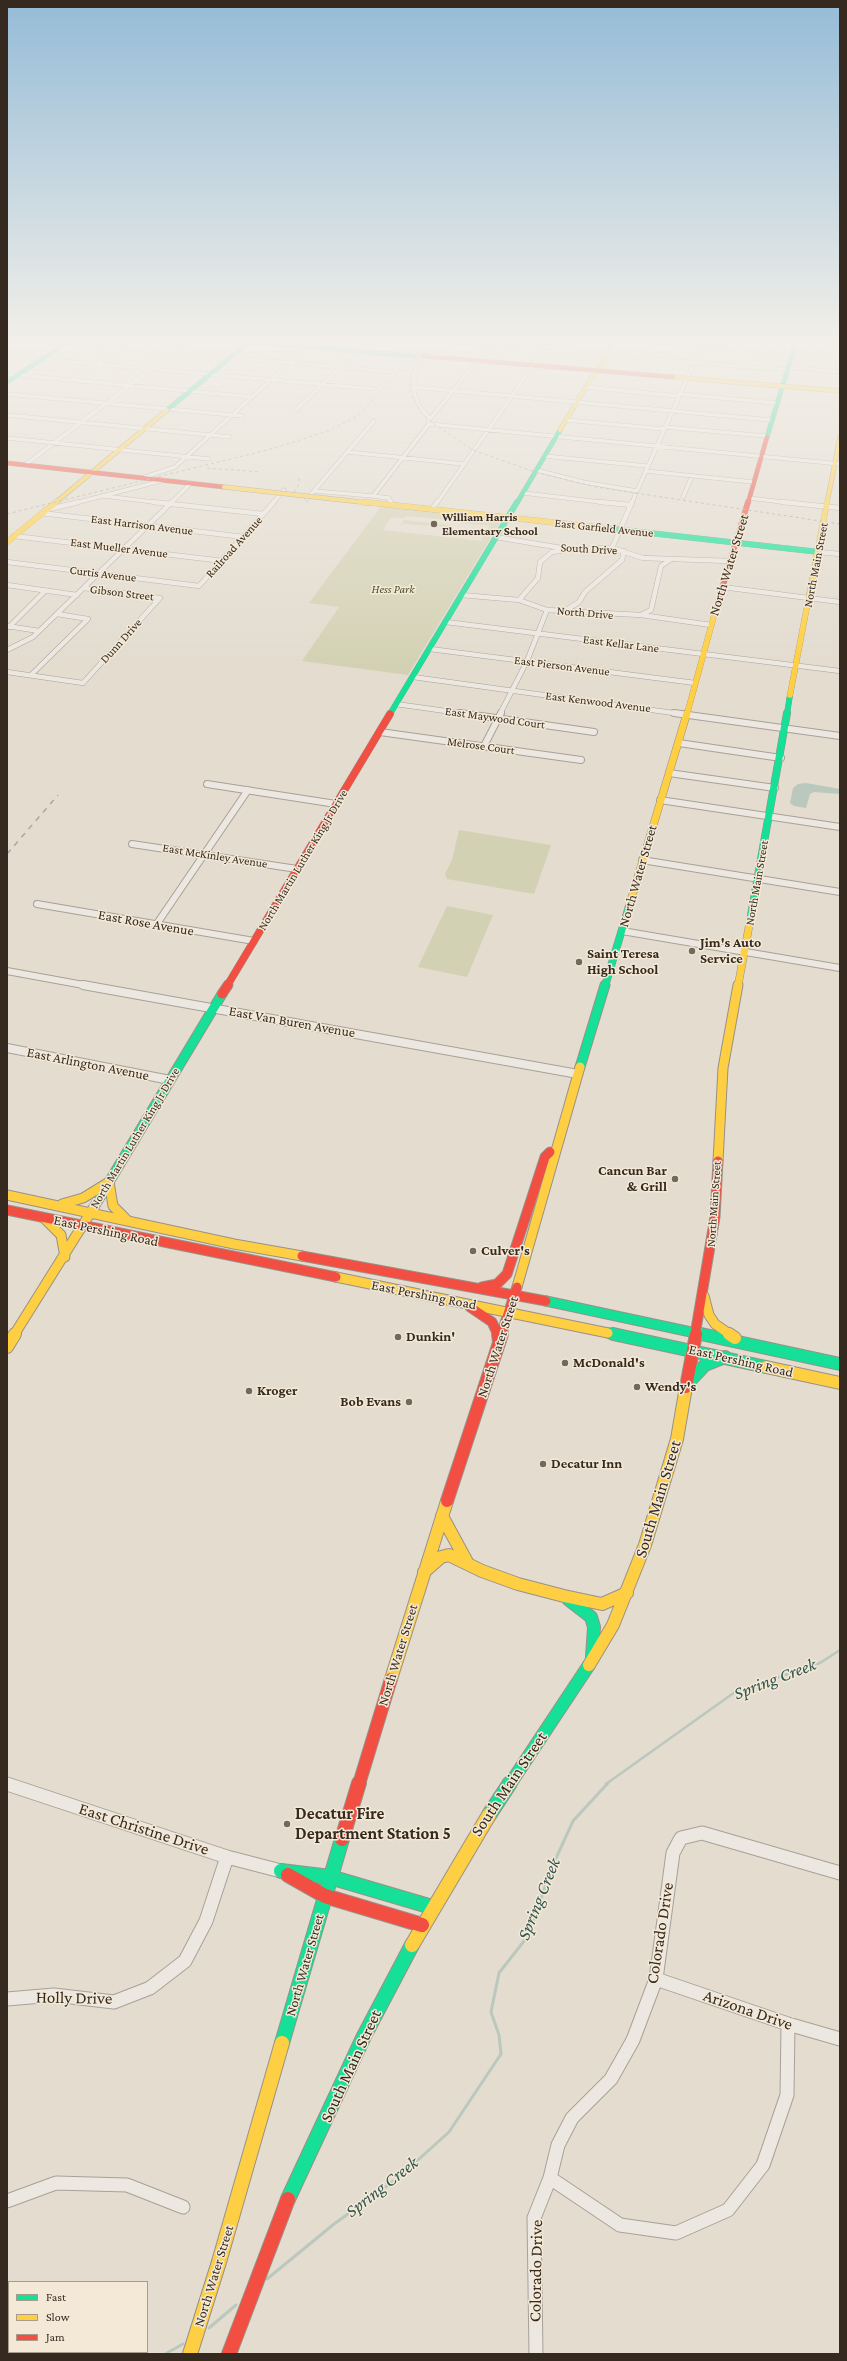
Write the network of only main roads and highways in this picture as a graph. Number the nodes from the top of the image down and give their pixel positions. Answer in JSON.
{"nodes":[{"id":1,"x":121,"y":448,"type":"edge"},
{"id":2,"x":549,"y":448,"type":"edge"},
{"id":3,"x":763,"y":448,"type":"edge"},
{"id":4,"x":839,"y":448,"type":"edge"},
{"id":5,"x":7,"y":463,"type":"edge"},
{"id":6,"x":837,"y":464,"type":"edge"},
{"id":7,"x":91,"y":472,"type":"junction"},
{"id":8,"x":508,"y":518,"type":"junction"},
{"id":9,"x":11,"y":539,"type":"edge"},
{"id":10,"x":735,"y":541,"type":"junction"},
{"id":11,"x":819,"y":552,"type":"junction"},
{"id":12,"x":554,"y":1149,"type":"junction"},
{"id":13,"x":109,"y":1182,"type":"junction"},
{"id":14,"x":7,"y":1195,"type":"edge"},
{"id":15,"x":57,"y":1205,"type":"junction"},
{"id":16,"x":7,"y":1210,"type":"edge"},
{"id":17,"x":90,"y":1212,"type":"junction"},
{"id":18,"x":44,"y":1218,"type":"junction"},
{"id":19,"x":128,"y":1221,"type":"junction"},
{"id":20,"x":83,"y":1226,"type":"junction"},
{"id":21,"x":65,"y":1257,"type":"junction"},
{"id":22,"x":476,"y":1288,"type":"junction"},
{"id":23,"x":703,"y":1294,"type":"junction"},
{"id":24,"x":514,"y":1295,"type":"junction"},
{"id":25,"x":462,"y":1302,"type":"junction"},
{"id":26,"x":509,"y":1312,"type":"junction"},
{"id":27,"x":696,"y":1333,"type":"junction"},
{"id":28,"x":11,"y":1334,"type":"edge"},
{"id":29,"x":622,"y":1336,"type":"junction"},
{"id":30,"x":743,"y":1343,"type":"junction"},
{"id":31,"x":499,"y":1344,"type":"junction"},
{"id":32,"x":7,"y":1348,"type":"edge"},
{"id":33,"x":693,"y":1350,"type":"junction"},
{"id":34,"x":725,"y":1357,"type":"junction"},
{"id":35,"x":840,"y":1364,"type":"edge"},
{"id":36,"x":840,"y":1383,"type":"edge"},
{"id":37,"x":687,"y":1384,"type":"junction"},
{"id":38,"x":442,"y":1516,"type":"junction"},
{"id":39,"x":467,"y":1562,"type":"junction"},
{"id":40,"x":423,"y":1573,"type":"junction"},
{"id":41,"x":627,"y":1593,"type":"junction"},
{"id":42,"x":564,"y":1596,"type":"junction"},
{"id":43,"x":592,"y":1661,"type":"junction"},
{"id":44,"x":330,"y":1877,"type":"junction"},
{"id":45,"x":325,"y":1896,"type":"junction"},
{"id":46,"x":432,"y":1907,"type":"junction"},
{"id":47,"x":422,"y":1925,"type":"junction"},
{"id":48,"x":190,"y":2354,"type":"edge"},
{"id":49,"x":229,"y":2354,"type":"edge"}],
"edges":[{"from":1,"to":7,"type":"main road"},
{"from":2,"to":8,"type":"main road","name":"North Martin Luther King Jr Drive"},
{"from":3,"to":10,"type":"main road","name":"North Water Street"},
{"from":4,"to":6,"type":"main road","name":"North Main Street"},
{"from":5,"to":7,"type":"main road","name":"East Garfield Avenue"},
{"from":6,"to":11,"type":"main road","name":"North Main Street"},
{"from":7,"to":8,"type":"main road","name":"East Garfield Avenue","bridge":true},
{"from":7,"to":9,"type":"main road"},
{"from":8,"to":10,"type":"main road","name":"East Garfield Avenue"},
{"from":8,"to":13,"type":"main road","name":"North Martin Luther King Jr Drive"},
{"from":10,"to":11,"type":"main road","name":"East Garfield Avenue"},
{"from":10,"to":12,"type":"main road","name":"North Water Street"},
{"from":11,"to":23,"type":"main road","name":"North Main Street"},
{"from":12,"to":22,"type":"main road"},
{"from":12,"to":24,"type":"main road","name":"North Water Street"},
{"from":13,"to":15,"type":"main road"},
{"from":13,"to":17,"type":"main road","name":"North Martin Luther King Jr Drive"},
{"from":13,"to":19,"type":"main road"},
{"from":14,"to":15,"type":"main road"},
{"from":15,"to":17,"type":"main road"},
{"from":16,"to":18,"type":"main road","name":"East Pershing Road"},
{"from":17,"to":19,"type":"main road"},
{"from":17,"to":20,"type":"main road","name":"North Martin Luther King Jr Drive"},
{"from":18,"to":20,"type":"main road","name":"East Pershing Road"},
{"from":18,"to":21,"type":"main road"},
{"from":19,"to":22,"type":"main road"},
{"from":20,"to":21,"type":"main road","name":"North Martin Luther King Jr Drive"},
{"from":20,"to":25,"type":"main road","name":"East Pershing Road"},
{"from":21,"to":28,"type":"main road","name":"North Martin Luther King Jr Drive"},
{"from":22,"to":24,"type":"main road"},
{"from":23,"to":27,"type":"main road","name":"North Main Street"},
{"from":23,"to":30,"type":"main road"},
{"from":24,"to":26,"type":"main road","name":"North Water Street"},
{"from":24,"to":27,"type":"main road"},
{"from":25,"to":26,"type":"main road","name":"East Pershing Road"},
{"from":25,"to":31,"type":"main road"},
{"from":26,"to":29,"type":"main road","name":"East Pershing Road"},
{"from":26,"to":31,"type":"main road","name":"North Water Street"},
{"from":27,"to":29,"type":"main road"},
{"from":27,"to":30,"type":"main road"},
{"from":27,"to":33,"type":"main road","name":"South Main Street"},
{"from":28,"to":32,"type":"main road","name":"North Martin Luther King Jr Drive"},
{"from":29,"to":33,"type":"main road","name":"East Pershing Road"},
{"from":30,"to":35,"type":"main road"},
{"from":31,"to":38,"type":"main road","name":"North Water Street"},
{"from":33,"to":34,"type":"main road","name":"East Pershing Road"},
{"from":33,"to":37,"type":"main road","name":"South Main Street"},
{"from":34,"to":36,"type":"main road","name":"East Pershing Road"},
{"from":34,"to":37,"type":"main road"},
{"from":37,"to":41,"type":"main road","name":"South Main Street"},
{"from":38,"to":39,"type":"main road"},
{"from":38,"to":40,"type":"main road","name":"North Water Street"},
{"from":39,"to":40,"type":"main road"},
{"from":39,"to":42,"type":"main road"},
{"from":40,"to":44,"type":"main road","name":"North Water Street"},
{"from":41,"to":42,"type":"main road"},
{"from":41,"to":43,"type":"main road","name":"South Main Street"},
{"from":42,"to":43,"type":"main road"},
{"from":43,"to":46,"type":"main road","name":"South Main Street"},
{"from":44,"to":45,"type":"main road","name":"North Water Street"},
{"from":44,"to":45,"type":"main road"},
{"from":44,"to":46,"type":"main road"},
{"from":45,"to":47,"type":"main road"},
{"from":45,"to":48,"type":"main road","name":"North Water Street"},
{"from":46,"to":47,"type":"main road","name":"South Main Street"},
{"from":47,"to":49,"type":"main road","name":"South Main Street"}]}
